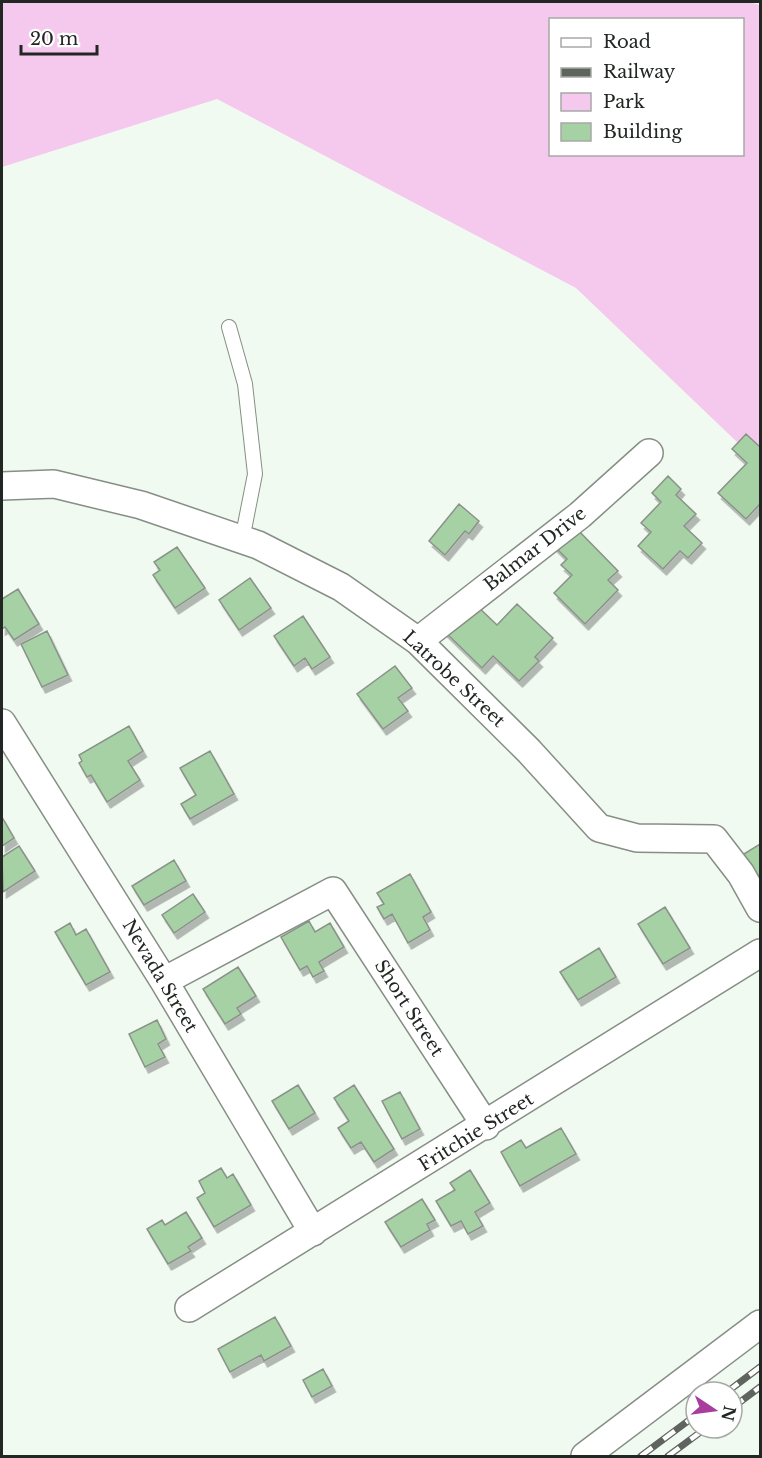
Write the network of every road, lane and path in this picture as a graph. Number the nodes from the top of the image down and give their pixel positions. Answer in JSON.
{"nodes":[{"id":1,"x":229,"y":327,"type":"dead end"},
{"id":2,"x":650,"y":453,"type":"dead end"},
{"id":3,"x":2,"y":486,"type":"edge"},
{"id":4,"x":242,"y":540,"type":"junction"},
{"id":5,"x":418,"y":641,"type":"junction"},
{"id":6,"x":2,"y":723,"type":"edge"},
{"id":7,"x":760,"y":908,"type":"edge"},
{"id":8,"x":760,"y":953,"type":"edge"},
{"id":9,"x":164,"y":981,"type":"junction"},
{"id":10,"x":486,"y":1126,"type":"junction"},
{"id":11,"x":313,"y":1232,"type":"junction"},
{"id":12,"x":189,"y":1308,"type":"dead end"},
{"id":13,"x":760,"y":1324,"type":"edge"},
{"id":14,"x":585,"y":1456,"type":"edge"}],
"edges":[{"from":1,"to":4,"type":"lane"},
{"from":2,"to":5,"type":"street","name":"Balmar Drive"},
{"from":3,"to":4,"type":"street","name":"Latrobe Street"},
{"from":4,"to":5,"type":"street","name":"Latrobe Street"},
{"from":5,"to":7,"type":"street","name":"Latrobe Street"},
{"from":6,"to":9,"type":"street","name":"Nevada Street"},
{"from":8,"to":10,"type":"street","name":"Fritchie Street"},
{"from":9,"to":10,"type":"street","name":"Short Street"},
{"from":9,"to":11,"type":"street","name":"Nevada Street"},
{"from":10,"to":11,"type":"street","name":"Fritchie Street"},
{"from":11,"to":12,"type":"street","name":"Fritchie Street"},
{"from":13,"to":14,"type":"street"}]}
